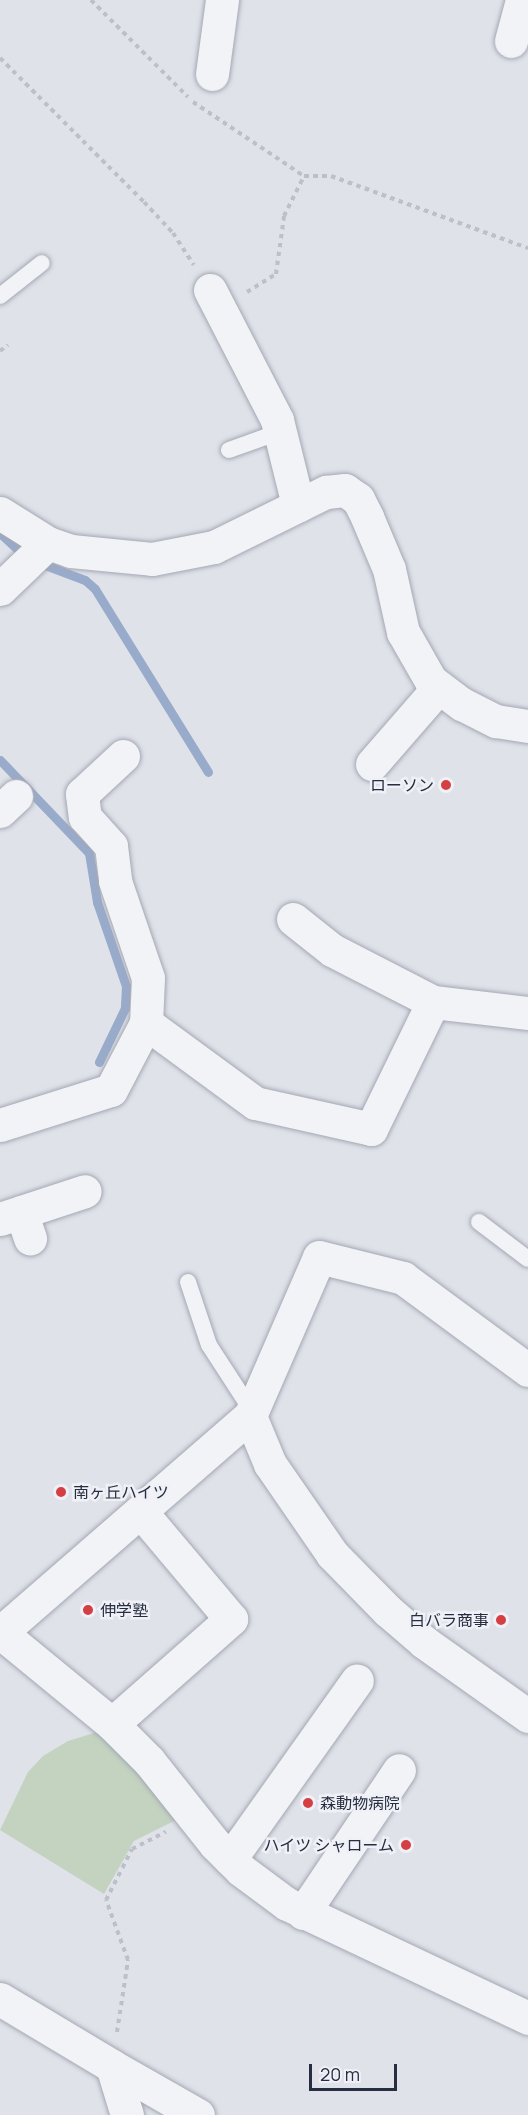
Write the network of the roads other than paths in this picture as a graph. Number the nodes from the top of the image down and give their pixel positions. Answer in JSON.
{"nodes":[{"id":1,"x":222,"y":0,"type":"edge"},
{"id":2,"x":522,"y":0,"type":"edge"},
{"id":3,"x":511,"y":41,"type":"dead end"},
{"id":4,"x":212,"y":74,"type":"dead end"},
{"id":5,"x":42,"y":262,"type":"dead end"},
{"id":6,"x":0,"y":296,"type":"edge"},
{"id":7,"x":214,"y":300,"type":"road end"},
{"id":8,"x":282,"y":431,"type":"junction"},
{"id":9,"x":229,"y":450,"type":"dead end"},
{"id":10,"x":298,"y":506,"type":"junction"},
{"id":11,"x":0,"y":513,"type":"edge"},
{"id":12,"x":37,"y":554,"type":"junction"},
{"id":13,"x":0,"y":589,"type":"edge"},
{"id":14,"x":438,"y":688,"type":"junction"},
{"id":15,"x":528,"y":726,"type":"edge"},
{"id":16,"x":123,"y":756,"type":"dead end"},
{"id":17,"x":372,"y":764,"type":"dead end"},
{"id":18,"x":293,"y":919,"type":"dead end"},
{"id":19,"x":433,"y":1002,"type":"junction"},
{"id":20,"x":528,"y":1013,"type":"edge"},
{"id":21,"x":146,"y":1023,"type":"junction"},
{"id":22,"x":0,"y":1125,"type":"edge"},
{"id":23,"x":85,"y":1191,"type":"dead end"},
{"id":24,"x":479,"y":1222,"type":"dead end"},
{"id":25,"x":17,"y":1223,"type":"edge"},
{"id":26,"x":528,"y":1259,"type":"edge"},
{"id":27,"x":188,"y":1282,"type":"dead end"},
{"id":28,"x":528,"y":1370,"type":"edge"},
{"id":29,"x":250,"y":1416,"type":"junction"},
{"id":30,"x":141,"y":1512,"type":"junction"},
{"id":31,"x":0,"y":1633,"type":"edge"},
{"id":32,"x":357,"y":1680,"type":"dead end"},
{"id":33,"x":528,"y":1716,"type":"edge"},
{"id":34,"x":112,"y":1724,"type":"junction"},
{"id":35,"x":399,"y":1770,"type":"dead end"},
{"id":36,"x":230,"y":1859,"type":"junction"},
{"id":37,"x":303,"y":1913,"type":"junction"},
{"id":38,"x":0,"y":1999,"type":"edge"},
{"id":39,"x":528,"y":2018,"type":"edge"},
{"id":40,"x":112,"y":2066,"type":"junction"},
{"id":41,"x":127,"y":2115,"type":"edge"},
{"id":42,"x":198,"y":2115,"type":"edge"}],
"edges":[{"from":1,"to":4,"type":"street"},
{"from":2,"to":3,"type":"street"},
{"from":5,"to":6,"type":"lane"},
{"from":7,"to":8,"type":"street"},
{"from":8,"to":9,"type":"lane"},
{"from":8,"to":10,"type":"street"},
{"from":10,"to":12,"type":"street"},
{"from":10,"to":14,"type":"street"},
{"from":11,"to":12,"type":"street"},
{"from":12,"to":13,"type":"street"},
{"from":14,"to":15,"type":"street"},
{"from":14,"to":17,"type":"street"},
{"from":16,"to":21,"type":"street"},
{"from":18,"to":19,"type":"street"},
{"from":19,"to":20,"type":"street"},
{"from":19,"to":21,"type":"street"},
{"from":21,"to":22,"type":"street"},
{"from":23,"to":25,"type":"street"},
{"from":24,"to":26,"type":"lane"},
{"from":27,"to":29,"type":"lane"},
{"from":28,"to":29,"type":"street"},
{"from":29,"to":30,"type":"street"},
{"from":29,"to":33,"type":"street"},
{"from":30,"to":31,"type":"street"},
{"from":30,"to":34,"type":"street"},
{"from":31,"to":34,"type":"street"},
{"from":32,"to":36,"type":"street"},
{"from":34,"to":36,"type":"street"},
{"from":35,"to":37,"type":"street"},
{"from":36,"to":37,"type":"street"},
{"from":37,"to":39,"type":"street"},
{"from":38,"to":40,"type":"street"},
{"from":40,"to":41,"type":"street"},
{"from":40,"to":42,"type":"street"}]}
